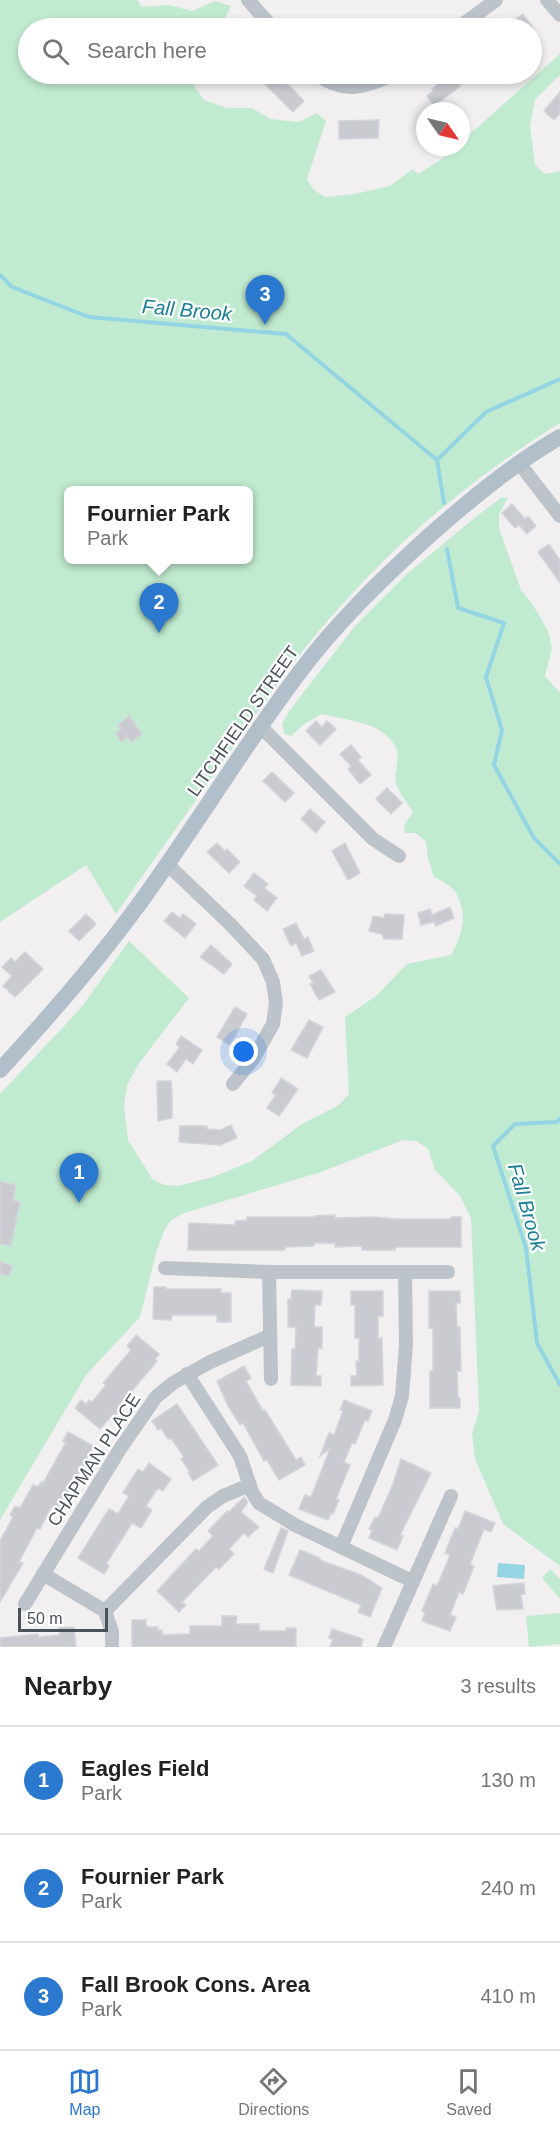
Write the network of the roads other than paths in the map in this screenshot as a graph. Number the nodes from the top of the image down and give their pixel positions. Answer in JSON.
{"nodes":[{"id":1,"x":248,"y":0,"type":"edge"},
{"id":2,"x":496,"y":0,"type":"edge"},
{"id":3,"x":547,"y":0,"type":"edge"},
{"id":4,"x":560,"y":15,"type":"edge"},
{"id":5,"x":264,"y":18,"type":"edge"},
{"id":6,"x":472,"y":18,"type":"edge"},
{"id":7,"x":338,"y":84,"type":"edge"},
{"id":8,"x":369,"y":84,"type":"edge"},
{"id":9,"x":560,"y":437,"type":"edge"},
{"id":10,"x":519,"y":463,"type":"junction"},
{"id":11,"x":560,"y":516,"type":"edge"},
{"id":12,"x":261,"y":727,"type":"junction"},
{"id":13,"x":399,"y":856,"type":"dead end"},
{"id":14,"x":167,"y":864,"type":"junction"},
{"id":15,"x":0,"y":1070,"type":"edge"},
{"id":16,"x":232,"y":1084,"type":"dead end"},
{"id":17,"x":165,"y":1268,"type":"dead end"},
{"id":18,"x":269,"y":1272,"type":"junction"},
{"id":19,"x":405,"y":1272,"type":"junction"},
{"id":20,"x":448,"y":1272,"type":"dead end"},
{"id":21,"x":269,"y":1336,"type":"junction"},
{"id":22,"x":187,"y":1374,"type":"junction"},
{"id":23,"x":271,"y":1379,"type":"dead end"},
{"id":24,"x":250,"y":1485,"type":"junction"},
{"id":25,"x":451,"y":1496,"type":"dead end"},
{"id":26,"x":341,"y":1547,"type":"junction"},
{"id":27,"x":43,"y":1575,"type":"junction"},
{"id":28,"x":412,"y":1581,"type":"junction"},
{"id":29,"x":25,"y":1604,"type":"dead end"},
{"id":30,"x":105,"y":1611,"type":"junction"},
{"id":31,"x":112,"y":1647,"type":"edge"},
{"id":32,"x":384,"y":1647,"type":"edge"}],
"edges":[{"from":1,"to":5,"type":"street"},
{"from":2,"to":6,"type":"street"},
{"from":3,"to":4,"type":"street"},
{"from":7,"to":8,"type":"street"},
{"from":9,"to":10,"type":"main road","name":"LITCHFIELD STREET"},
{"from":10,"to":11,"type":"street"},
{"from":10,"to":12,"type":"main road","name":"LITCHFIELD STREET"},
{"from":12,"to":13,"type":"street"},
{"from":12,"to":14,"type":"main road","name":"LITCHFIELD STREET"},
{"from":14,"to":15,"type":"main road","name":"LITCHFIELD STREET"},
{"from":14,"to":16,"type":"street"},
{"from":17,"to":18,"type":"street"},
{"from":18,"to":19,"type":"street"},
{"from":18,"to":21,"type":"street"},
{"from":19,"to":20,"type":"street"},
{"from":19,"to":26,"type":"street"},
{"from":21,"to":22,"type":"street","name":"CHAPMAN PLACE"},
{"from":21,"to":23,"type":"street"},
{"from":22,"to":24,"type":"street"},
{"from":22,"to":27,"type":"street","name":"CHAPMAN PLACE"},
{"from":24,"to":26,"type":"street"},
{"from":24,"to":30,"type":"street"},
{"from":25,"to":28,"type":"street"},
{"from":26,"to":28,"type":"street"},
{"from":27,"to":29,"type":"street","name":"CHAPMAN PLACE"},
{"from":27,"to":30,"type":"street"},
{"from":28,"to":32,"type":"street"},
{"from":30,"to":31,"type":"street"}]}
